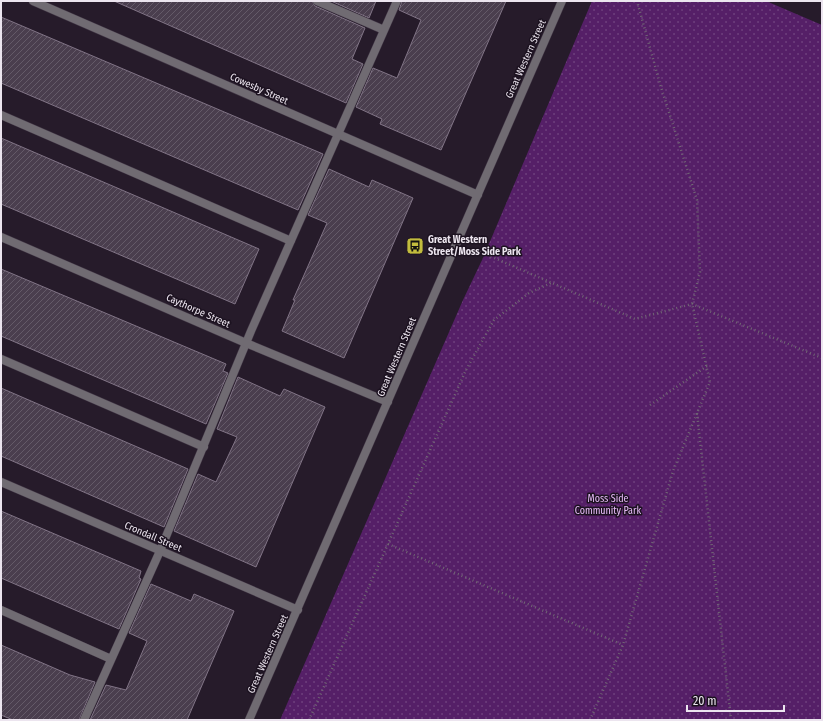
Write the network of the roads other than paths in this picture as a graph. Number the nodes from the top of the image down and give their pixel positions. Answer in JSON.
{"nodes":[{"id":1,"x":33,"y":1,"type":"edge"},
{"id":2,"x":317,"y":1,"type":"edge"},
{"id":3,"x":397,"y":1,"type":"edge"},
{"id":4,"x":562,"y":1,"type":"edge"},
{"id":5,"x":384,"y":30,"type":"junction"},
{"id":6,"x":1,"y":115,"type":"edge"},
{"id":7,"x":339,"y":135,"type":"junction"},
{"id":8,"x":478,"y":195,"type":"junction"},
{"id":9,"x":1,"y":236,"type":"edge"},
{"id":10,"x":291,"y":242,"type":"junction"},
{"id":11,"x":246,"y":343,"type":"junction"},
{"id":12,"x":1,"y":359,"type":"edge"},
{"id":13,"x":388,"y":402,"type":"junction"},
{"id":14,"x":204,"y":447,"type":"junction"},
{"id":15,"x":1,"y":482,"type":"edge"},
{"id":16,"x":160,"y":551,"type":"junction"},
{"id":17,"x":1,"y":610,"type":"edge"},
{"id":18,"x":298,"y":610,"type":"junction"},
{"id":19,"x":111,"y":659,"type":"junction"},
{"id":20,"x":84,"y":720,"type":"edge"},
{"id":21,"x":249,"y":720,"type":"edge"}],
"edges":[{"from":1,"to":7,"type":"street","name":"Cowesby Street"},
{"from":2,"to":5,"type":"street"},
{"from":3,"to":5,"type":"street"},
{"from":4,"to":8,"type":"street","name":"Great Western Street"},
{"from":5,"to":7,"type":"street"},
{"from":6,"to":10,"type":"street"},
{"from":7,"to":8,"type":"street","name":"Cowesby Street"},
{"from":7,"to":10,"type":"street"},
{"from":8,"to":13,"type":"street","name":"Great Western Street"},
{"from":9,"to":11,"type":"street","name":"Caythorpe Street"},
{"from":10,"to":11,"type":"street"},
{"from":11,"to":13,"type":"street","name":"Caythorpe Street"},
{"from":11,"to":14,"type":"street"},
{"from":12,"to":14,"type":"street"},
{"from":13,"to":18,"type":"street","name":"Great Western Street"},
{"from":14,"to":16,"type":"street"},
{"from":15,"to":16,"type":"street","name":"Crondall Street"},
{"from":16,"to":18,"type":"street","name":"Crondall Street"},
{"from":16,"to":19,"type":"street"},
{"from":17,"to":19,"type":"street"},
{"from":18,"to":21,"type":"street","name":"Great Western Street"},
{"from":19,"to":20,"type":"street"}]}
